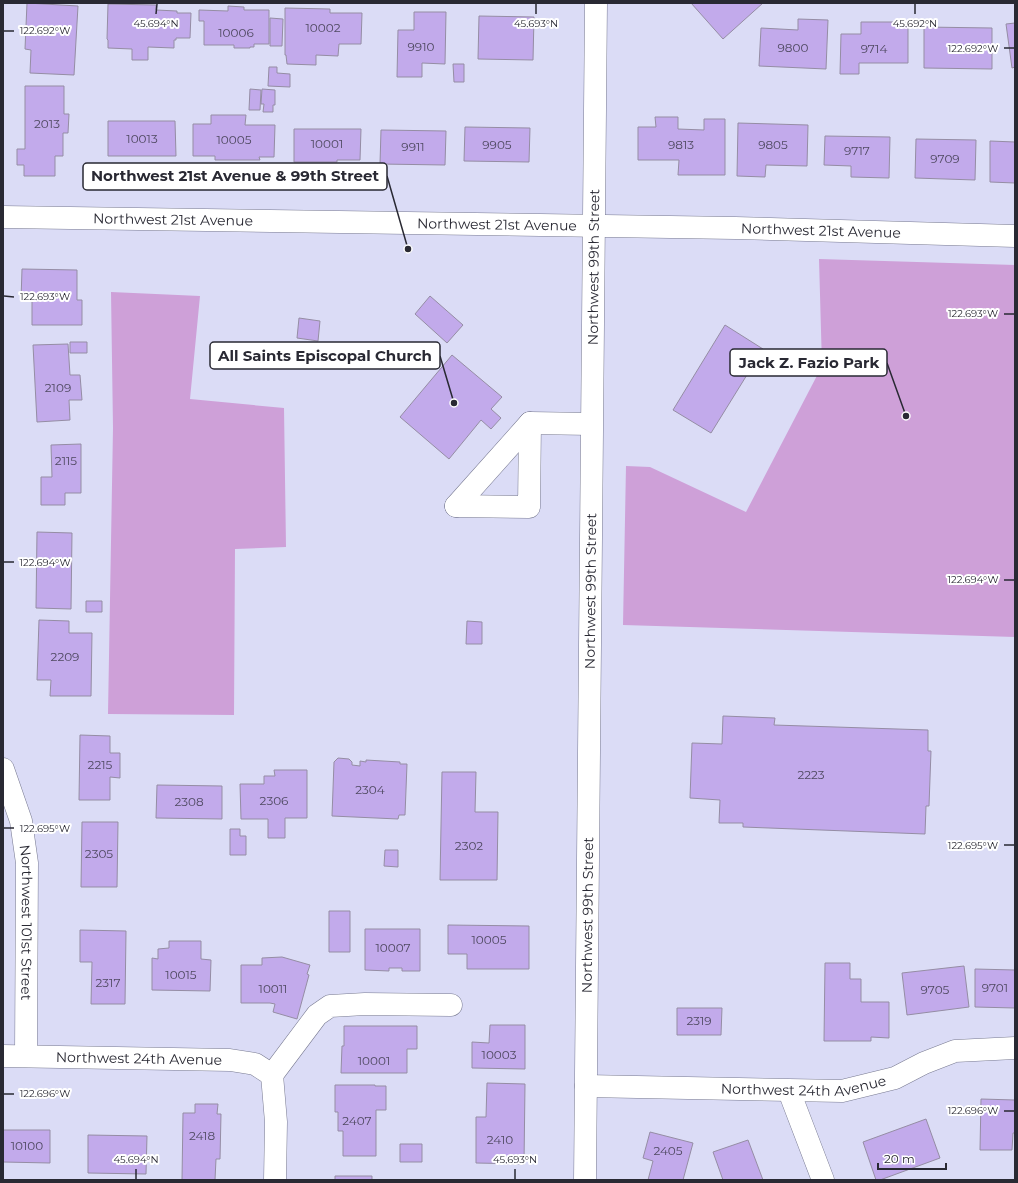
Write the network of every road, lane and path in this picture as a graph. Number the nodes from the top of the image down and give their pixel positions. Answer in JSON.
{"nodes":[{"id":1,"x":596,"y":3,"type":"edge"},
{"id":2,"x":3,"y":217,"type":"edge"},
{"id":3,"x":593,"y":226,"type":"junction"},
{"id":4,"x":1015,"y":236,"type":"edge"},
{"id":5,"x":530,"y":423,"type":"dead end"},
{"id":6,"x":591,"y":424,"type":"junction"},
{"id":7,"x":3,"y":769,"type":"edge"},
{"id":8,"x":451,"y":1005,"type":"dead end"},
{"id":9,"x":1015,"y":1048,"type":"edge"},
{"id":10,"x":3,"y":1056,"type":"edge"},
{"id":11,"x":26,"y":1056,"type":"junction"},
{"id":12,"x":272,"y":1075,"type":"junction"},
{"id":13,"x":586,"y":1086,"type":"junction"},
{"id":14,"x":789,"y":1091,"type":"junction"},
{"id":15,"x":275,"y":1180,"type":"edge"},
{"id":16,"x":585,"y":1180,"type":"edge"},
{"id":17,"x":823,"y":1180,"type":"edge"}],
"edges":[{"from":1,"to":3,"type":"street","name":"Northwest 99th Street"},
{"from":2,"to":3,"type":"street","name":"Northwest 21st Avenue"},
{"from":3,"to":4,"type":"street","name":"Northwest 21st Avenue"},
{"from":3,"to":6,"type":"street","name":"Northwest 99th Street"},
{"from":5,"to":6,"type":"street"},
{"from":6,"to":13,"type":"street","name":"Northwest 99th Street"},
{"from":7,"to":11,"type":"street","name":"Northwest 101st Street"},
{"from":8,"to":12,"type":"street"},
{"from":9,"to":14,"type":"street","name":"Northwest 24th Avenue"},
{"from":10,"to":11,"type":"street","name":"Northwest 24th Avenue"},
{"from":11,"to":12,"type":"street","name":"Northwest 24th Avenue"},
{"from":12,"to":15,"type":"street"},
{"from":13,"to":14,"type":"street","name":"Northwest 24th Avenue"},
{"from":13,"to":16,"type":"street","name":"Northwest 99th Street"},
{"from":14,"to":17,"type":"street"}]}
